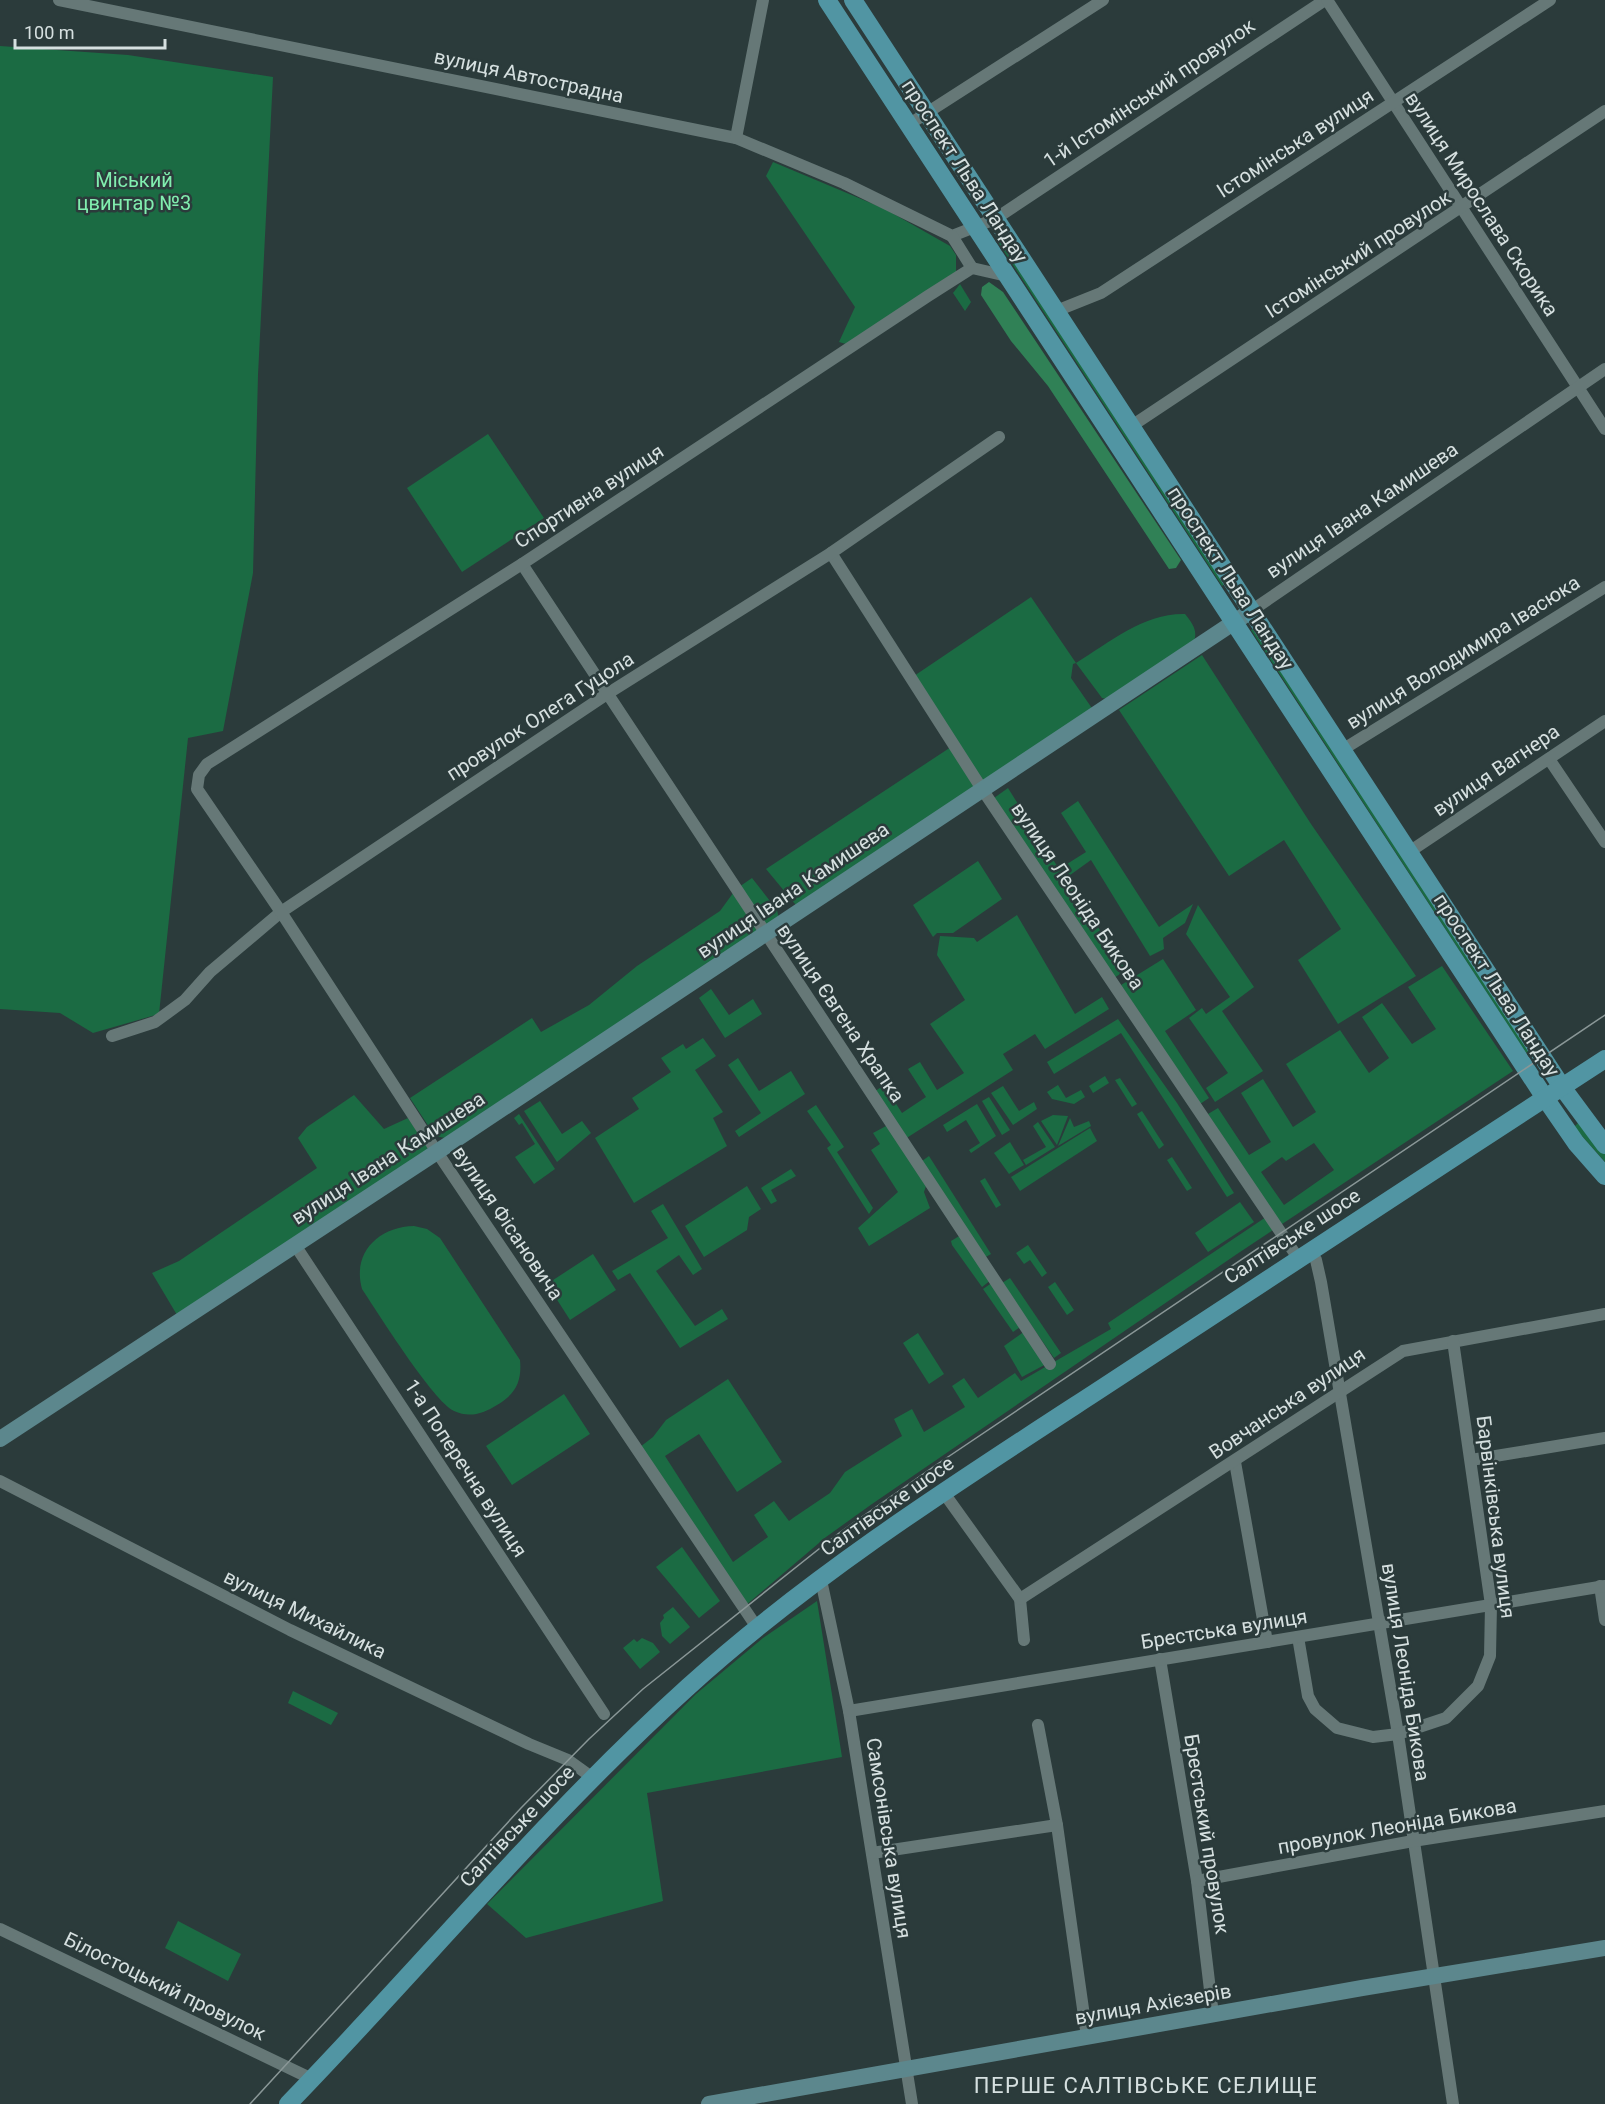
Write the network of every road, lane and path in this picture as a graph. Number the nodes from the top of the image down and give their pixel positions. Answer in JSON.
{"nodes":[{"id":1,"x":59,"y":0,"type":"edge"},
{"id":2,"x":763,"y":0,"type":"edge"},
{"id":3,"x":827,"y":0,"type":"edge"},
{"id":4,"x":853,"y":0,"type":"edge"},
{"id":5,"x":1103,"y":0,"type":"edge"},
{"id":6,"x":1326,"y":0,"type":"edge"},
{"id":7,"x":1550,"y":0,"type":"edge"},
{"id":8,"x":1393,"y":102,"type":"junction"},
{"id":9,"x":1605,"y":111,"type":"edge"},
{"id":10,"x":926,"y":113,"type":"junction"},
{"id":11,"x":908,"y":125,"type":"junction"},
{"id":12,"x":736,"y":138,"type":"junction"},
{"id":13,"x":1461,"y":209,"type":"junction"},
{"id":14,"x":995,"y":219,"type":"junction"},
{"id":15,"x":975,"y":228,"type":"junction"},
{"id":16,"x":952,"y":236,"type":"junction"},
{"id":17,"x":972,"y":268,"type":"junction"},
{"id":18,"x":1007,"y":276,"type":"junction"},
{"id":19,"x":1056,"y":311,"type":"junction"},
{"id":20,"x":1605,"y":369,"type":"edge"},
{"id":21,"x":1578,"y":388,"type":"junction"},
{"id":22,"x":1131,"y":427,"type":"junction"},
{"id":23,"x":1605,"y":429,"type":"edge"},
{"id":24,"x":999,"y":436,"type":"dead end"},
{"id":25,"x":831,"y":553,"type":"junction"},
{"id":26,"x":522,"y":564,"type":"junction"},
{"id":27,"x":1605,"y":587,"type":"edge"},
{"id":28,"x":1251,"y":611,"type":"junction"},
{"id":29,"x":1234,"y":623,"type":"junction"},
{"id":30,"x":607,"y":694,"type":"junction"},
{"id":31,"x":1605,"y":721,"type":"edge"},
{"id":32,"x":1342,"y":750,"type":"junction"},
{"id":33,"x":1549,"y":759,"type":"junction"},
{"id":34,"x":199,"y":775,"type":"joint"},
{"id":35,"x":982,"y":789,"type":"junction"},
{"id":36,"x":1605,"y":842,"type":"edge"},
{"id":37,"x":1408,"y":852,"type":"junction"},
{"id":38,"x":281,"y":912,"type":"junction"},
{"id":39,"x":765,"y":934,"type":"junction"},
{"id":40,"x":112,"y":1036,"type":"dead end"},
{"id":41,"x":1605,"y":1059,"type":"edge"},
{"id":42,"x":1563,"y":1087,"type":"junction"},
{"id":43,"x":1545,"y":1098,"type":"junction"},
{"id":44,"x":1605,"y":1144,"type":"edge"},
{"id":45,"x":437,"y":1152,"type":"junction"},
{"id":46,"x":1605,"y":1176,"type":"edge"},
{"id":47,"x":295,"y":1245,"type":"junction"},
{"id":48,"x":1303,"y":1254,"type":"junction"},
{"id":49,"x":1605,"y":1314,"type":"edge"},
{"id":50,"x":1452,"y":1341,"type":"junction"},
{"id":51,"x":1050,"y":1364,"type":"dead end"},
{"id":52,"x":1339,"y":1390,"type":"junction"},
{"id":53,"x":0,"y":1438,"type":"edge"},
{"id":54,"x":1605,"y":1438,"type":"edge"},
{"id":55,"x":1471,"y":1460,"type":"junction"},
{"id":56,"x":1235,"y":1462,"type":"junction"},
{"id":57,"x":0,"y":1481,"type":"edge"},
{"id":58,"x":944,"y":1493,"type":"junction"},
{"id":59,"x":821,"y":1580,"type":"junction"},
{"id":60,"x":1602,"y":1586,"type":"edge"},
{"id":61,"x":1020,"y":1599,"type":"junction"},
{"id":62,"x":1491,"y":1605,"type":"junction"},
{"id":63,"x":1605,"y":1620,"type":"edge"},
{"id":64,"x":1379,"y":1624,"type":"junction"},
{"id":65,"x":758,"y":1629,"type":"junction"},
{"id":66,"x":1298,"y":1636,"type":"junction"},
{"id":67,"x":1024,"y":1640,"type":"dead end"},
{"id":68,"x":1267,"y":1642,"type":"junction"},
{"id":69,"x":1160,"y":1659,"type":"junction"},
{"id":70,"x":849,"y":1711,"type":"junction"},
{"id":71,"x":604,"y":1714,"type":"dead end"},
{"id":72,"x":1038,"y":1725,"type":"dead end"},
{"id":73,"x":1398,"y":1734,"type":"junction"},
{"id":74,"x":593,"y":1778,"type":"junction"},
{"id":75,"x":1605,"y":1811,"type":"edge"},
{"id":76,"x":1057,"y":1825,"type":"junction"},
{"id":77,"x":1413,"y":1841,"type":"junction"},
{"id":78,"x":872,"y":1854,"type":"junction"},
{"id":79,"x":1197,"y":1881,"type":"junction"},
{"id":80,"x":0,"y":1929,"type":"edge"},
{"id":81,"x":1605,"y":1948,"type":"edge"},
{"id":82,"x":1432,"y":1976,"type":"junction"},
{"id":83,"x":1213,"y":2014,"type":"junction"},
{"id":84,"x":1087,"y":2037,"type":"junction"},
{"id":85,"x":906,"y":2069,"type":"junction"},
{"id":86,"x":312,"y":2079,"type":"junction"},
{"id":87,"x":288,"y":2104,"type":"edge"},
{"id":88,"x":709,"y":2104,"type":"edge"},
{"id":89,"x":912,"y":2104,"type":"edge"},
{"id":90,"x":1453,"y":2104,"type":"edge"}],
"edges":[{"from":1,"to":12,"type":"street","name":"вулиця Автострадна"},
{"from":2,"to":12,"type":"street"},
{"from":3,"to":11,"type":"main road","name":"проспект Льва Ландау"},
{"from":4,"to":10,"type":"main road","name":"проспект Льва Ландау"},
{"from":5,"to":10,"type":"street"},
{"from":6,"to":8,"type":"street","name":"вулиця Мирослава Скорика"},
{"from":6,"to":14,"type":"street","name":"1-й Істомінський провулок"},
{"from":7,"to":8,"type":"street","name":"Істомінська вулиця"},
{"from":8,"to":13,"type":"street","name":"вулиця Мирослава Скорика"},
{"from":8,"to":19,"type":"street","name":"Істомінська вулиця"},
{"from":9,"to":13,"type":"street","name":"Істомінський провулок"},
{"from":10,"to":11,"type":"street"},
{"from":10,"to":14,"type":"main road","name":"проспект Льва Ландау"},
{"from":11,"to":15,"type":"main road","name":"проспект Льва Ландау"},
{"from":12,"to":16,"type":"street","name":"вулиця Автострадна"},
{"from":13,"to":21,"type":"street","name":"вулиця Мирослава Скорика"},
{"from":13,"to":22,"type":"street","name":"Істомінський провулок"},
{"from":14,"to":15,"type":"street","name":"1-й Істомінський провулок"},
{"from":14,"to":19,"type":"main road","name":"проспект Льва Ландау"},
{"from":15,"to":16,"type":"street"},
{"from":15,"to":18,"type":"main road","name":"проспект Льва Ландау"},
{"from":16,"to":17,"type":"street"},
{"from":17,"to":18,"type":"street"},
{"from":17,"to":26,"type":"street","name":"Спортивна вулиця"},
{"from":18,"to":29,"type":"main road","name":"проспект Льва Ландау"},
{"from":19,"to":22,"type":"main road","name":"проспект Льва Ландау"},
{"from":20,"to":21,"type":"street","name":"вулиця Івана Камишева"},
{"from":21,"to":23,"type":"street","name":"вулиця Мирослава Скорика"},
{"from":21,"to":28,"type":"street","name":"вулиця Івана Камишева"},
{"from":22,"to":28,"type":"main road","name":"проспект Льва Ландау"},
{"from":24,"to":25,"type":"street","name":"провулок Олега Гуцола"},
{"from":25,"to":30,"type":"street","name":"провулок Олега Гуцола"},
{"from":25,"to":35,"type":"street","name":"вулиця Леоніда Бикова"},
{"from":26,"to":30,"type":"street","name":"вулиця Євгена Храпка"},
{"from":26,"to":34,"type":"street","name":"Спортивна вулиця"},
{"from":27,"to":32,"type":"street","name":"вулиця Володимира Івасюка"},
{"from":28,"to":29,"type":"street","name":"вулиця Івана Камишева"},
{"from":28,"to":32,"type":"main road","name":"проспект Льва Ландау"},
{"from":29,"to":35,"type":"street","name":"вулиця Івана Камишева"},
{"from":29,"to":43,"type":"main road","name":"проспект Льва Ландау"},
{"from":30,"to":38,"type":"street","name":"провулок Олега Гуцола"},
{"from":30,"to":39,"type":"street","name":"вулиця Євгена Храпка"},
{"from":31,"to":33,"type":"street","name":"вулиця Вагнера"},
{"from":32,"to":37,"type":"main road","name":"проспект Льва Ландау"},
{"from":33,"to":36,"type":"street"},
{"from":33,"to":37,"type":"street","name":"вулиця Вагнера"},
{"from":34,"to":38,"type":"street","name":"вулиця Фісановича"},
{"from":35,"to":39,"type":"street","name":"вулиця Івана Камишева"},
{"from":35,"to":48,"type":"street","name":"вулиця Леоніда Бикова"},
{"from":37,"to":42,"type":"main road","name":"проспект Льва Ландау"},
{"from":38,"to":40,"type":"street","name":"провулок Олега Гуцола"},
{"from":38,"to":45,"type":"street","name":"вулиця Фісановича"},
{"from":39,"to":45,"type":"street","name":"вулиця Івана Камишева"},
{"from":39,"to":51,"type":"street","name":"вулиця Євгена Храпка"},
{"from":41,"to":42,"type":"main road","name":"Салтівське шосе"},
{"from":42,"to":43,"type":"main road","name":"Салтівське шосе"},
{"from":42,"to":44,"type":"main road","name":"проспект Льва Ландау"},
{"from":43,"to":46,"type":"main road","name":"проспект Льва Ландау"},
{"from":43,"to":48,"type":"main road","name":"Салтівське шосе"},
{"from":45,"to":47,"type":"street","name":"вулиця Івана Камишева"},
{"from":45,"to":65,"type":"street","name":"вулиця Фісановича"},
{"from":47,"to":53,"type":"street","name":"вулиця Івана Камишева"},
{"from":47,"to":71,"type":"street","name":"1-а Поперечна вулиця"},
{"from":48,"to":52,"type":"street","name":"вулиця Леоніда Бикова"},
{"from":48,"to":58,"type":"main road","name":"Салтівське шосе"},
{"from":49,"to":50,"type":"street","name":"Вовчанська вулиця"},
{"from":50,"to":52,"type":"street","name":"Вовчанська вулиця"},
{"from":50,"to":55,"type":"street","name":"Барвінківська вулиця"},
{"from":52,"to":56,"type":"street","name":"Вовчанська вулиця"},
{"from":52,"to":64,"type":"street","name":"вулиця Леоніда Бикова"},
{"from":54,"to":55,"type":"street"},
{"from":55,"to":62,"type":"street","name":"Барвінківська вулиця"},
{"from":56,"to":61,"type":"street","name":"Вовчанська вулиця"},
{"from":56,"to":68,"type":"street"},
{"from":57,"to":74,"type":"street","name":"вулиця Михайлика"},
{"from":58,"to":59,"type":"main road","name":"Салтівське шосе"},
{"from":58,"to":61,"type":"street"},
{"from":59,"to":65,"type":"main road","name":"Салтівське шосе"},
{"from":59,"to":70,"type":"street","name":"Самсонівська вулиця"},
{"from":60,"to":62,"type":"street","name":"Брестська вулиця"},
{"from":60,"to":63,"type":"street"},
{"from":61,"to":67,"type":"street"},
{"from":62,"to":64,"type":"street","name":"Брестська вулиця"},
{"from":62,"to":73,"type":"street","name":"Барвінківська вулиця"},
{"from":64,"to":66,"type":"street","name":"Брестська вулиця"},
{"from":64,"to":73,"type":"street","name":"вулиця Леоніда Бикова"},
{"from":65,"to":74,"type":"main road","name":"Салтівське шосе"},
{"from":66,"to":68,"type":"street","name":"Брестська вулиця"},
{"from":66,"to":73,"type":"street","name":"Барвінківська вулиця"},
{"from":68,"to":69,"type":"street","name":"Брестська вулиця"},
{"from":69,"to":70,"type":"street","name":"Брестська вулиця"},
{"from":69,"to":79,"type":"street","name":"Брестський провулок"},
{"from":70,"to":78,"type":"street","name":"Самсонівська вулиця"},
{"from":72,"to":76,"type":"street"},
{"from":73,"to":77,"type":"street","name":"вулиця Леоніда Бикова"},
{"from":74,"to":86,"type":"main road","name":"Салтівське шосе"},
{"from":75,"to":77,"type":"street","name":"провулок Леоніда Бикова"},
{"from":76,"to":78,"type":"street"},
{"from":76,"to":84,"type":"street"},
{"from":77,"to":79,"type":"street","name":"провулок Леоніда Бикова"},
{"from":77,"to":82,"type":"street","name":"вулиця Леоніда Бикова"},
{"from":78,"to":85,"type":"street","name":"Самсонівська вулиця"},
{"from":79,"to":83,"type":"street","name":"Брестський провулок"},
{"from":80,"to":86,"type":"street","name":"Білостоцький провулок"},
{"from":81,"to":82,"type":"street","name":"вулиця Ахієзерів"},
{"from":82,"to":83,"type":"street","name":"вулиця Ахієзерів"},
{"from":82,"to":90,"type":"street","name":"вулиця Леоніда Бикова"},
{"from":83,"to":84,"type":"street","name":"вулиця Ахієзерів"},
{"from":84,"to":85,"type":"street","name":"вулиця Ахієзерів"},
{"from":85,"to":88,"type":"street","name":"вулиця Ахієзерів"},
{"from":85,"to":89,"type":"street","name":"Самсонівська вулиця"},
{"from":86,"to":87,"type":"main road","name":"Салтівське шосе"}]}
